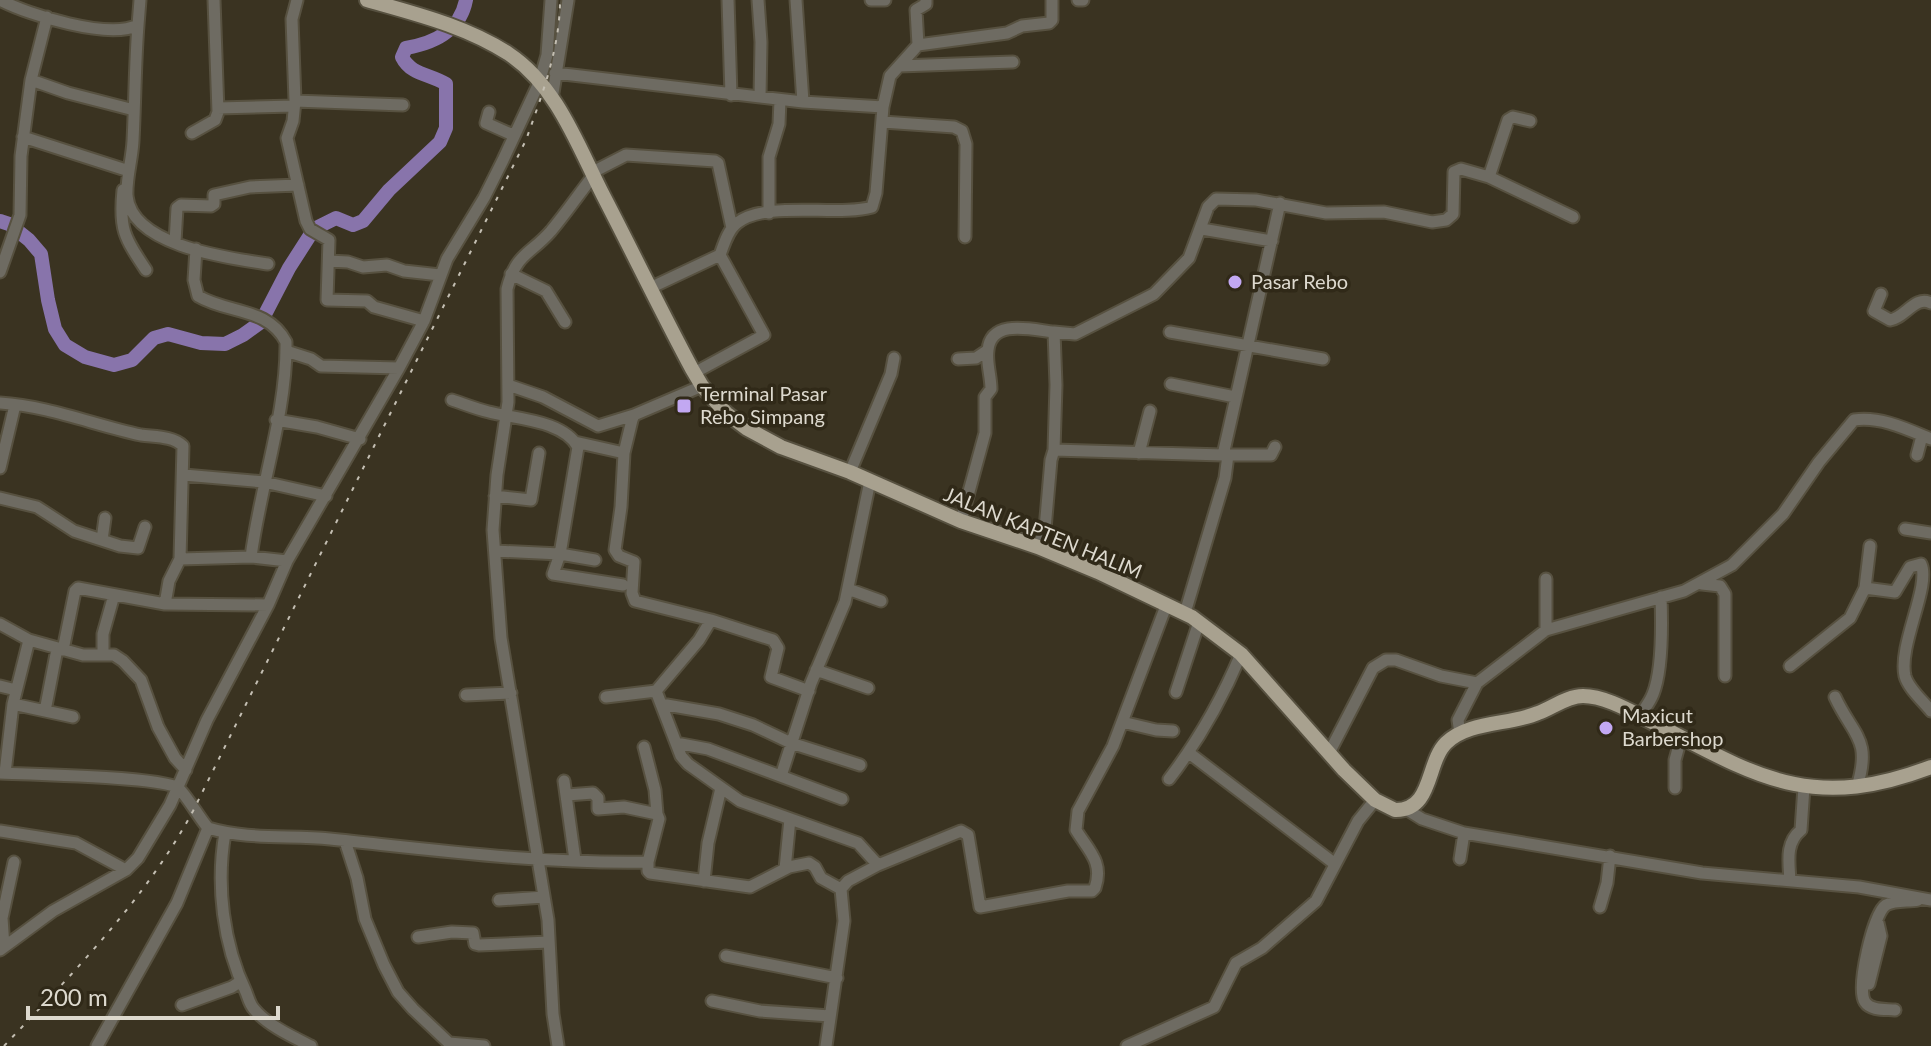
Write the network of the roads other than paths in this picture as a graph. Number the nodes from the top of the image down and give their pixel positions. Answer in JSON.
{"nodes":[{"id":1,"x":0,"y":0,"type":"edge"},
{"id":2,"x":140,"y":0,"type":"edge"},
{"id":3,"x":214,"y":0,"type":"edge"},
{"id":4,"x":297,"y":0,"type":"edge"},
{"id":5,"x":367,"y":0,"type":"edge"},
{"id":6,"x":551,"y":0,"type":"edge"},
{"id":7,"x":568,"y":0,"type":"edge"},
{"id":8,"x":728,"y":0,"type":"edge"},
{"id":9,"x":758,"y":0,"type":"edge"},
{"id":10,"x":796,"y":0,"type":"edge"},
{"id":11,"x":871,"y":0,"type":"edge"},
{"id":12,"x":885,"y":0,"type":"edge"},
{"id":13,"x":926,"y":0,"type":"edge"},
{"id":14,"x":1052,"y":0,"type":"edge"},
{"id":15,"x":47,"y":17,"type":"junction"},
{"id":16,"x":138,"y":25,"type":"junction"},
{"id":17,"x":918,"y":45,"type":"junction"},
{"id":18,"x":1013,"y":62,"type":"dead end"},
{"id":19,"x":899,"y":66,"type":"junction"},
{"id":20,"x":555,"y":73,"type":"junction"},
{"id":21,"x":31,"y":80,"type":"junction"},
{"id":22,"x":539,"y":83,"type":"junction"},
{"id":23,"x":731,"y":95,"type":"junction"},
{"id":24,"x":760,"y":97,"type":"junction"},
{"id":25,"x":552,"y":100,"type":"junction"},
{"id":26,"x":780,"y":100,"type":"junction"},
{"id":27,"x":803,"y":102,"type":"junction"},
{"id":28,"x":294,"y":103,"type":"junction"},
{"id":29,"x":403,"y":105,"type":"dead end"},
{"id":30,"x":883,"y":107,"type":"junction"},
{"id":31,"x":218,"y":108,"type":"junction"},
{"id":32,"x":134,"y":110,"type":"junction"},
{"id":33,"x":489,"y":112,"type":"dead end"},
{"id":34,"x":1530,"y":121,"type":"dead end"},
{"id":35,"x":883,"y":122,"type":"junction"},
{"id":36,"x":192,"y":133,"type":"dead end"},
{"id":37,"x":513,"y":135,"type":"junction"},
{"id":38,"x":23,"y":137,"type":"junction"},
{"id":39,"x":127,"y":170,"type":"junction"},
{"id":40,"x":592,"y":174,"type":"junction"},
{"id":41,"x":1489,"y":177,"type":"junction"},
{"id":42,"x":298,"y":185,"type":"junction"},
{"id":43,"x":1280,"y":203,"type":"junction"},
{"id":44,"x":769,"y":213,"type":"junction"},
{"id":45,"x":1573,"y":217,"type":"dead end"},
{"id":46,"x":732,"y":228,"type":"junction"},
{"id":47,"x":1202,"y":229,"type":"junction"},
{"id":48,"x":965,"y":237,"type":"dead end"},
{"id":49,"x":1272,"y":241,"type":"junction"},
{"id":50,"x":175,"y":242,"type":"junction"},
{"id":51,"x":196,"y":249,"type":"junction"},
{"id":52,"x":720,"y":255,"type":"junction"},
{"id":53,"x":329,"y":261,"type":"junction"},
{"id":54,"x":268,"y":264,"type":"dead end"},
{"id":55,"x":146,"y":270,"type":"dead end"},
{"id":56,"x":0,"y":272,"type":"edge"},
{"id":57,"x":511,"y":274,"type":"junction"},
{"id":58,"x":440,"y":275,"type":"junction"},
{"id":59,"x":650,"y":288,"type":"junction"},
{"id":60,"x":1881,"y":294,"type":"dead end"},
{"id":61,"x":1931,"y":303,"type":"edge"},
{"id":62,"x":424,"y":321,"type":"junction"},
{"id":63,"x":565,"y":322,"type":"dead end"},
{"id":64,"x":1054,"y":332,"type":"junction"},
{"id":65,"x":1170,"y":332,"type":"dead end"},
{"id":66,"x":1248,"y":346,"type":"junction"},
{"id":67,"x":988,"y":350,"type":"junction"},
{"id":68,"x":286,"y":351,"type":"junction"},
{"id":69,"x":894,"y":358,"type":"dead end"},
{"id":70,"x":958,"y":359,"type":"dead end"},
{"id":71,"x":1323,"y":359,"type":"dead end"},
{"id":72,"x":399,"y":368,"type":"junction"},
{"id":73,"x":698,"y":380,"type":"junction"},
{"id":74,"x":1171,"y":384,"type":"dead end"},
{"id":75,"x":508,"y":385,"type":"junction"},
{"id":76,"x":1235,"y":397,"type":"junction"},
{"id":77,"x":452,"y":400,"type":"dead end"},
{"id":78,"x":0,"y":403,"type":"edge"},
{"id":79,"x":15,"y":405,"type":"junction"},
{"id":80,"x":1150,"y":411,"type":"dead end"},
{"id":81,"x":634,"y":415,"type":"junction"},
{"id":82,"x":507,"y":416,"type":"junction"},
{"id":83,"x":276,"y":420,"type":"junction"},
{"id":84,"x":1927,"y":437,"type":"edge"},
{"id":85,"x":360,"y":439,"type":"junction"},
{"id":86,"x":575,"y":442,"type":"junction"},
{"id":87,"x":1275,"y":447,"type":"dead end"},
{"id":88,"x":1054,"y":450,"type":"junction"},
{"id":89,"x":539,"y":453,"type":"dead end"},
{"id":90,"x":624,"y":453,"type":"junction"},
{"id":91,"x":1139,"y":453,"type":"junction"},
{"id":92,"x":1225,"y":455,"type":"junction"},
{"id":93,"x":1917,"y":455,"type":"dead end"},
{"id":94,"x":0,"y":468,"type":"edge"},
{"id":95,"x":850,"y":472,"type":"junction"},
{"id":96,"x":184,"y":475,"type":"junction"},
{"id":97,"x":870,"y":481,"type":"junction"},
{"id":98,"x":264,"y":482,"type":"junction"},
{"id":99,"x":326,"y":496,"type":"junction"},
{"id":100,"x":495,"y":496,"type":"junction"},
{"id":101,"x":0,"y":498,"type":"edge"},
{"id":102,"x":105,"y":518,"type":"dead end"},
{"id":103,"x":961,"y":521,"type":"junction"},
{"id":104,"x":145,"y":527,"type":"dead end"},
{"id":105,"x":1905,"y":529,"type":"dead end"},
{"id":106,"x":1931,"y":533,"type":"edge"},
{"id":107,"x":102,"y":540,"type":"junction"},
{"id":108,"x":1870,"y":546,"type":"dead end"},
{"id":109,"x":1038,"y":547,"type":"junction"},
{"id":110,"x":495,"y":551,"type":"junction"},
{"id":111,"x":560,"y":554,"type":"junction"},
{"id":112,"x":251,"y":557,"type":"junction"},
{"id":113,"x":180,"y":559,"type":"junction"},
{"id":114,"x":595,"y":560,"type":"dead end"},
{"id":115,"x":287,"y":561,"type":"junction"},
{"id":116,"x":1546,"y":579,"type":"dead end"},
{"id":117,"x":1702,"y":584,"type":"junction"},
{"id":118,"x":623,"y":585,"type":"dead end"},
{"id":119,"x":1865,"y":588,"type":"junction"},
{"id":120,"x":848,"y":589,"type":"junction"},
{"id":121,"x":114,"y":595,"type":"junction"},
{"id":122,"x":1661,"y":597,"type":"junction"},
{"id":123,"x":881,"y":601,"type":"dead end"},
{"id":124,"x":165,"y":604,"type":"junction"},
{"id":125,"x":268,"y":605,"type":"junction"},
{"id":126,"x":1166,"y":606,"type":"junction"},
{"id":127,"x":1185,"y":613,"type":"junction"},
{"id":128,"x":711,"y":620,"type":"junction"},
{"id":129,"x":1199,"y":622,"type":"junction"},
{"id":130,"x":0,"y":624,"type":"edge"},
{"id":131,"x":1546,"y":630,"type":"junction"},
{"id":132,"x":29,"y":640,"type":"junction"},
{"id":133,"x":60,"y":650,"type":"junction"},
{"id":134,"x":1241,"y":654,"type":"junction"},
{"id":135,"x":103,"y":655,"type":"junction"},
{"id":136,"x":1790,"y":666,"type":"dead end"},
{"id":137,"x":816,"y":670,"type":"junction"},
{"id":138,"x":1725,"y":676,"type":"dead end"},
{"id":139,"x":1477,"y":683,"type":"junction"},
{"id":140,"x":0,"y":686,"type":"edge"},
{"id":141,"x":868,"y":688,"type":"dead end"},
{"id":142,"x":16,"y":690,"type":"junction"},
{"id":143,"x":656,"y":691,"type":"junction"},
{"id":144,"x":809,"y":691,"type":"junction"},
{"id":145,"x":1176,"y":692,"type":"dead end"},
{"id":146,"x":511,"y":693,"type":"junction"},
{"id":147,"x":466,"y":695,"type":"dead end"},
{"id":148,"x":606,"y":697,"type":"dead end"},
{"id":149,"x":1835,"y":697,"type":"dead end"},
{"id":150,"x":13,"y":704,"type":"junction"},
{"id":151,"x":661,"y":704,"type":"junction"},
{"id":152,"x":45,"y":711,"type":"junction"},
{"id":153,"x":1931,"y":711,"type":"edge"},
{"id":154,"x":1640,"y":716,"type":"junction"},
{"id":155,"x":73,"y":717,"type":"dead end"},
{"id":156,"x":1122,"y":722,"type":"junction"},
{"id":157,"x":1173,"y":731,"type":"dead end"},
{"id":158,"x":1460,"y":733,"type":"junction"},
{"id":159,"x":1681,"y":738,"type":"junction"},
{"id":160,"x":676,"y":743,"type":"junction"},
{"id":161,"x":791,"y":743,"type":"junction"},
{"id":162,"x":644,"y":747,"type":"dead end"},
{"id":163,"x":1189,"y":753,"type":"junction"},
{"id":164,"x":1329,"y":753,"type":"junction"},
{"id":165,"x":860,"y":765,"type":"dead end"},
{"id":166,"x":1931,"y":767,"type":"edge"},
{"id":167,"x":186,"y":770,"type":"junction"},
{"id":168,"x":3,"y":773,"type":"edge"},
{"id":169,"x":781,"y":776,"type":"junction"},
{"id":170,"x":1169,"y":779,"type":"dead end"},
{"id":171,"x":564,"y":781,"type":"dead end"},
{"id":172,"x":1804,"y":787,"type":"junction"},
{"id":173,"x":1857,"y":787,"type":"junction"},
{"id":174,"x":178,"y":788,"type":"junction"},
{"id":175,"x":721,"y":788,"type":"junction"},
{"id":176,"x":1675,"y":788,"type":"dead end"},
{"id":177,"x":567,"y":795,"type":"junction"},
{"id":178,"x":842,"y":799,"type":"dead end"},
{"id":179,"x":1375,"y":800,"type":"junction"},
{"id":180,"x":1406,"y":809,"type":"junction"},
{"id":181,"x":657,"y":814,"type":"junction"},
{"id":182,"x":790,"y":819,"type":"junction"},
{"id":183,"x":208,"y":828,"type":"junction"},
{"id":184,"x":0,"y":831,"type":"edge"},
{"id":185,"x":225,"y":833,"type":"junction"},
{"id":186,"x":1464,"y":833,"type":"junction"},
{"id":187,"x":345,"y":841,"type":"junction"},
{"id":188,"x":1610,"y":856,"type":"junction"},
{"id":189,"x":1460,"y":859,"type":"dead end"},
{"id":190,"x":540,"y":860,"type":"junction"},
{"id":191,"x":575,"y":860,"type":"junction"},
{"id":192,"x":14,"y":862,"type":"dead end"},
{"id":193,"x":648,"y":862,"type":"junction"},
{"id":194,"x":1335,"y":864,"type":"junction"},
{"id":195,"x":878,"y":865,"type":"junction"},
{"id":196,"x":785,"y":869,"type":"junction"},
{"id":197,"x":126,"y":870,"type":"junction"},
{"id":198,"x":704,"y":881,"type":"junction"},
{"id":199,"x":1790,"y":881,"type":"junction"},
{"id":200,"x":841,"y":889,"type":"junction"},
{"id":201,"x":544,"y":897,"type":"junction"},
{"id":202,"x":1928,"y":899,"type":"edge"},
{"id":203,"x":499,"y":900,"type":"dead end"},
{"id":204,"x":1600,"y":907,"type":"dead end"},
{"id":205,"x":418,"y":937,"type":"dead end"},
{"id":206,"x":549,"y":942,"type":"junction"},
{"id":207,"x":2,"y":944,"type":"edge"},
{"id":208,"x":726,"y":956,"type":"dead end"},
{"id":209,"x":837,"y":978,"type":"junction"},
{"id":210,"x":241,"y":981,"type":"junction"},
{"id":211,"x":712,"y":1001,"type":"dead end"},
{"id":212,"x":182,"y":1005,"type":"dead end"},
{"id":213,"x":1895,"y":1010,"type":"dead end"},
{"id":214,"x":830,"y":1016,"type":"junction"},
{"id":215,"x":97,"y":1046,"type":"edge"},
{"id":216,"x":311,"y":1046,"type":"edge"},
{"id":217,"x":460,"y":1046,"type":"edge"},
{"id":218,"x":484,"y":1046,"type":"edge"},
{"id":219,"x":558,"y":1046,"type":"edge"},
{"id":220,"x":826,"y":1046,"type":"edge"},
{"id":221,"x":1127,"y":1046,"type":"edge"}],
"edges":[{"from":1,"to":15,"type":"street"},
{"from":2,"to":16,"type":"street"},
{"from":3,"to":31,"type":"street"},
{"from":4,"to":28,"type":"street"},
{"from":5,"to":22,"type":"main road","name":"JALAN KAPTEN HALIM"},
{"from":6,"to":22,"type":"street"},
{"from":7,"to":20,"type":"street"},
{"from":8,"to":23,"type":"street"},
{"from":9,"to":24,"type":"street"},
{"from":10,"to":27,"type":"street"},
{"from":11,"to":12,"type":"street"},
{"from":13,"to":17,"type":"street"},
{"from":14,"to":17,"type":"street"},
{"from":15,"to":16,"type":"street"},
{"from":15,"to":21,"type":"street"},
{"from":16,"to":32,"type":"street"},
{"from":17,"to":19,"type":"street"},
{"from":18,"to":19,"type":"street"},
{"from":19,"to":30,"type":"street"},
{"from":20,"to":23,"type":"street"},
{"from":20,"to":25,"type":"street"},
{"from":21,"to":32,"type":"street"},
{"from":21,"to":38,"type":"street"},
{"from":22,"to":25,"type":"main road","name":"JALAN KAPTEN HALIM"},
{"from":22,"to":37,"type":"street"},
{"from":23,"to":24,"type":"street"},
{"from":24,"to":26,"type":"street"},
{"from":25,"to":40,"type":"main road","name":"JALAN KAPTEN HALIM"},
{"from":26,"to":27,"type":"street"},
{"from":26,"to":44,"type":"street"},
{"from":27,"to":30,"type":"street"},
{"from":28,"to":29,"type":"street"},
{"from":28,"to":31,"type":"street"},
{"from":28,"to":42,"type":"street"},
{"from":30,"to":35,"type":"street"},
{"from":31,"to":36,"type":"street"},
{"from":32,"to":39,"type":"street"},
{"from":33,"to":37,"type":"street"},
{"from":34,"to":41,"type":"street"},
{"from":35,"to":44,"type":"street"},
{"from":35,"to":48,"type":"street"},
{"from":37,"to":58,"type":"street"},
{"from":38,"to":39,"type":"street"},
{"from":38,"to":56,"type":"street"},
{"from":39,"to":50,"type":"street"},
{"from":39,"to":55,"type":"street"},
{"from":40,"to":46,"type":"street"},
{"from":40,"to":57,"type":"street"},
{"from":40,"to":59,"type":"main road","name":"JALAN KAPTEN HALIM"},
{"from":41,"to":43,"type":"street"},
{"from":41,"to":45,"type":"street"},
{"from":42,"to":50,"type":"street"},
{"from":42,"to":53,"type":"street"},
{"from":43,"to":47,"type":"street"},
{"from":43,"to":49,"type":"street"},
{"from":44,"to":46,"type":"street"},
{"from":46,"to":52,"type":"street"},
{"from":47,"to":49,"type":"street"},
{"from":47,"to":64,"type":"street"},
{"from":49,"to":66,"type":"street"},
{"from":50,"to":51,"type":"street"},
{"from":51,"to":54,"type":"street"},
{"from":51,"to":68,"type":"street"},
{"from":52,"to":59,"type":"street"},
{"from":52,"to":73,"type":"street"},
{"from":53,"to":58,"type":"street"},
{"from":53,"to":62,"type":"street"},
{"from":57,"to":63,"type":"street"},
{"from":57,"to":75,"type":"street"},
{"from":58,"to":62,"type":"street"},
{"from":59,"to":73,"type":"main road","name":"JALAN KAPTEN HALIM"},
{"from":60,"to":61,"type":"street"},
{"from":62,"to":72,"type":"street"},
{"from":64,"to":67,"type":"street"},
{"from":64,"to":88,"type":"street"},
{"from":65,"to":66,"type":"street"},
{"from":66,"to":71,"type":"street"},
{"from":66,"to":76,"type":"street"},
{"from":67,"to":70,"type":"street"},
{"from":67,"to":103,"type":"street"},
{"from":68,"to":72,"type":"street"},
{"from":68,"to":83,"type":"street"},
{"from":69,"to":95,"type":"street"},
{"from":72,"to":85,"type":"street"},
{"from":73,"to":81,"type":"street"},
{"from":73,"to":95,"type":"main road","name":"JALAN KAPTEN HALIM"},
{"from":74,"to":76,"type":"street"},
{"from":75,"to":81,"type":"street"},
{"from":75,"to":82,"type":"street"},
{"from":76,"to":92,"type":"street"},
{"from":77,"to":82,"type":"street"},
{"from":78,"to":79,"type":"street"},
{"from":79,"to":94,"type":"street"},
{"from":79,"to":96,"type":"street"},
{"from":80,"to":91,"type":"street"},
{"from":81,"to":90,"type":"street"},
{"from":82,"to":86,"type":"street"},
{"from":82,"to":100,"type":"street"},
{"from":83,"to":85,"type":"street"},
{"from":83,"to":98,"type":"street"},
{"from":84,"to":93,"type":"street"},
{"from":84,"to":117,"type":"street"},
{"from":85,"to":99,"type":"street"},
{"from":86,"to":90,"type":"street"},
{"from":86,"to":111,"type":"street"},
{"from":87,"to":92,"type":"street"},
{"from":88,"to":91,"type":"street"},
{"from":88,"to":109,"type":"street"},
{"from":89,"to":100,"type":"street"},
{"from":90,"to":128,"type":"street"},
{"from":91,"to":92,"type":"street"},
{"from":92,"to":127,"type":"street"},
{"from":95,"to":97,"type":"main road","name":"JALAN KAPTEN HALIM"},
{"from":96,"to":98,"type":"street"},
{"from":96,"to":113,"type":"street"},
{"from":97,"to":103,"type":"main road","name":"JALAN KAPTEN HALIM"},
{"from":97,"to":120,"type":"street"},
{"from":98,"to":99,"type":"street"},
{"from":98,"to":112,"type":"street"},
{"from":99,"to":115,"type":"street"},
{"from":100,"to":110,"type":"street"},
{"from":101,"to":107,"type":"street"},
{"from":102,"to":107,"type":"street"},
{"from":103,"to":109,"type":"main road","name":"JALAN KAPTEN HALIM"},
{"from":104,"to":107,"type":"street"},
{"from":105,"to":106,"type":"street"},
{"from":108,"to":119,"type":"street"},
{"from":109,"to":126,"type":"main road","name":"JALAN KAPTEN HALIM"},
{"from":110,"to":111,"type":"street"},
{"from":110,"to":146,"type":"street"},
{"from":111,"to":114,"type":"street"},
{"from":111,"to":118,"type":"street"},
{"from":112,"to":113,"type":"street"},
{"from":112,"to":115,"type":"street"},
{"from":113,"to":124,"type":"street"},
{"from":115,"to":125,"type":"street"},
{"from":116,"to":131,"type":"street"},
{"from":117,"to":122,"type":"street"},
{"from":117,"to":138,"type":"street"},
{"from":119,"to":136,"type":"street"},
{"from":119,"to":153,"type":"street"},
{"from":120,"to":123,"type":"street"},
{"from":120,"to":137,"type":"street"},
{"from":121,"to":124,"type":"street"},
{"from":121,"to":133,"type":"street"},
{"from":121,"to":135,"type":"street"},
{"from":122,"to":131,"type":"street"},
{"from":122,"to":154,"type":"street"},
{"from":124,"to":125,"type":"street"},
{"from":125,"to":167,"type":"street"},
{"from":126,"to":127,"type":"main road","name":"JALAN KAPTEN HALIM"},
{"from":126,"to":156,"type":"street"},
{"from":127,"to":129,"type":"main road","name":"JALAN KAPTEN HALIM"},
{"from":128,"to":143,"type":"street"},
{"from":128,"to":144,"type":"street"},
{"from":129,"to":134,"type":"main road","name":"JALAN KAPTEN HALIM"},
{"from":129,"to":145,"type":"street"},
{"from":130,"to":132,"type":"street"},
{"from":131,"to":139,"type":"street"},
{"from":132,"to":133,"type":"street"},
{"from":132,"to":142,"type":"street"},
{"from":133,"to":135,"type":"street"},
{"from":133,"to":152,"type":"street"},
{"from":134,"to":163,"type":"street"},
{"from":134,"to":164,"type":"main road","name":"JALAN KAPTEN HALIM"},
{"from":135,"to":167,"type":"street"},
{"from":137,"to":141,"type":"street"},
{"from":137,"to":144,"type":"street"},
{"from":139,"to":158,"type":"street"},
{"from":139,"to":164,"type":"street"},
{"from":140,"to":142,"type":"street"},
{"from":142,"to":150,"type":"street"},
{"from":143,"to":148,"type":"street"},
{"from":143,"to":151,"type":"street"},
{"from":144,"to":161,"type":"street"},
{"from":146,"to":147,"type":"street"},
{"from":146,"to":190,"type":"street"},
{"from":149,"to":173,"type":"street"},
{"from":150,"to":152,"type":"street"},
{"from":150,"to":168,"type":"street"},
{"from":151,"to":160,"type":"street"},
{"from":151,"to":161,"type":"street"},
{"from":152,"to":155,"type":"street"},
{"from":154,"to":158,"type":"main road"},
{"from":154,"to":159,"type":"main road"},
{"from":156,"to":157,"type":"street"},
{"from":156,"to":195,"type":"street"},
{"from":158,"to":180,"type":"main road"},
{"from":159,"to":172,"type":"main road"},
{"from":159,"to":176,"type":"street"},
{"from":160,"to":169,"type":"street"},
{"from":160,"to":175,"type":"street"},
{"from":161,"to":165,"type":"street"},
{"from":161,"to":169,"type":"street"},
{"from":162,"to":181,"type":"street"},
{"from":163,"to":170,"type":"street"},
{"from":163,"to":194,"type":"street"},
{"from":164,"to":179,"type":"main road","name":"JALAN KAPTEN HALIM"},
{"from":166,"to":173,"type":"main road"},
{"from":167,"to":174,"type":"street"},
{"from":168,"to":174,"type":"street"},
{"from":169,"to":178,"type":"street"},
{"from":171,"to":177,"type":"street"},
{"from":172,"to":173,"type":"main road"},
{"from":172,"to":199,"type":"street"},
{"from":174,"to":183,"type":"street"},
{"from":174,"to":197,"type":"street"},
{"from":175,"to":182,"type":"street"},
{"from":175,"to":198,"type":"street"},
{"from":177,"to":181,"type":"street"},
{"from":177,"to":191,"type":"street"},
{"from":179,"to":180,"type":"main road","name":"JALAN KAPTEN HALIM"},
{"from":179,"to":194,"type":"street"},
{"from":180,"to":186,"type":"street"},
{"from":181,"to":193,"type":"street"},
{"from":182,"to":195,"type":"street"},
{"from":182,"to":196,"type":"street"},
{"from":183,"to":185,"type":"street"},
{"from":183,"to":215,"type":"street"},
{"from":184,"to":197,"type":"street"},
{"from":185,"to":187,"type":"street"},
{"from":185,"to":210,"type":"street"},
{"from":186,"to":188,"type":"street"},
{"from":186,"to":189,"type":"street"},
{"from":187,"to":190,"type":"street"},
{"from":187,"to":217,"type":"street"},
{"from":188,"to":199,"type":"street"},
{"from":188,"to":204,"type":"street"},
{"from":190,"to":191,"type":"street"},
{"from":190,"to":201,"type":"street"},
{"from":191,"to":193,"type":"street"},
{"from":192,"to":207,"type":"street"},
{"from":193,"to":198,"type":"street"},
{"from":194,"to":221,"type":"street"},
{"from":195,"to":200,"type":"street"},
{"from":196,"to":198,"type":"street"},
{"from":196,"to":200,"type":"street"},
{"from":197,"to":207,"type":"street"},
{"from":199,"to":202,"type":"street"},
{"from":200,"to":209,"type":"street"},
{"from":201,"to":203,"type":"street"},
{"from":201,"to":206,"type":"street"},
{"from":202,"to":213,"type":"street"},
{"from":205,"to":206,"type":"street"},
{"from":206,"to":219,"type":"street"},
{"from":208,"to":209,"type":"street"},
{"from":209,"to":214,"type":"street"},
{"from":210,"to":212,"type":"street"},
{"from":210,"to":216,"type":"street"},
{"from":211,"to":214,"type":"street"},
{"from":214,"to":220,"type":"street"},
{"from":217,"to":218,"type":"street"}]}
